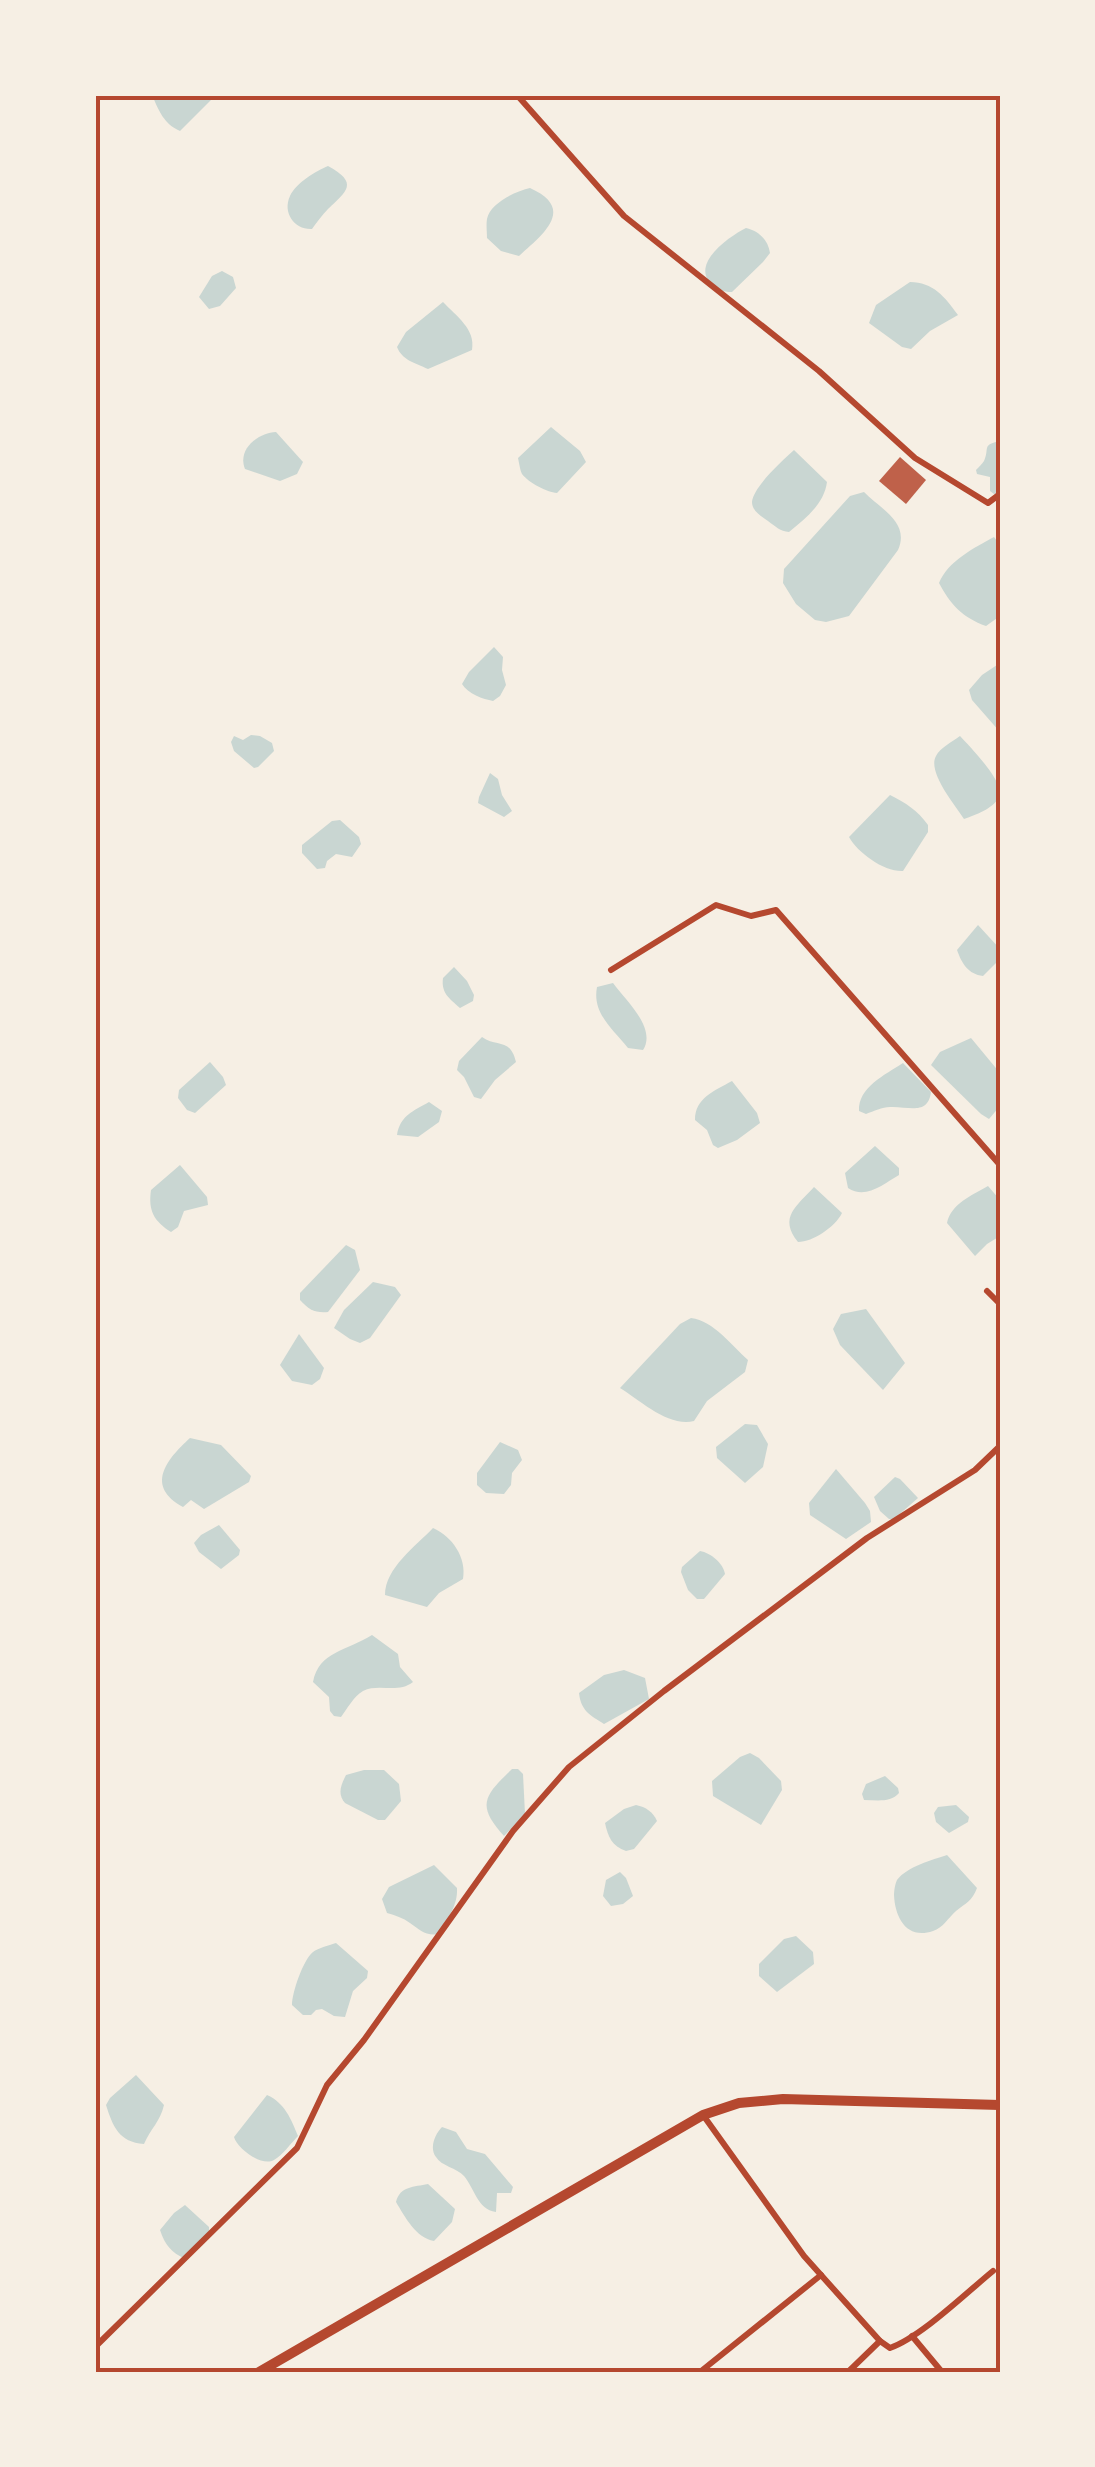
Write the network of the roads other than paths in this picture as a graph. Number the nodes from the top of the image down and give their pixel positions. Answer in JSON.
{"nodes":[{"id":1,"x":517,"y":95,"type":"edge"},
{"id":2,"x":1000,"y":494,"type":"edge"},
{"id":3,"x":611,"y":970,"type":"dead end"},
{"id":4,"x":1000,"y":1165,"type":"edge"},
{"id":5,"x":988,"y":1292,"type":"dead end"},
{"id":6,"x":1000,"y":1304,"type":"edge"},
{"id":7,"x":1000,"y":1446,"type":"edge"},
{"id":8,"x":1000,"y":2106,"type":"edge"},
{"id":9,"x":704,"y":2116,"type":"junction"},
{"id":10,"x":993,"y":2271,"type":"dead end"},
{"id":11,"x":821,"y":2275,"type":"junction"},
{"id":12,"x":912,"y":2336,"type":"junction"},
{"id":13,"x":880,"y":2341,"type":"junction"},
{"id":14,"x":95,"y":2347,"type":"edge"},
{"id":15,"x":259,"y":2372,"type":"edge"},
{"id":16,"x":700,"y":2372,"type":"edge"},
{"id":17,"x":848,"y":2372,"type":"edge"},
{"id":18,"x":942,"y":2372,"type":"edge"}],
"edges":[{"from":1,"to":2,"type":"street"},
{"from":3,"to":4,"type":"street"},
{"from":5,"to":6,"type":"street"},
{"from":7,"to":14,"type":"street"},
{"from":8,"to":9,"type":"main road"},
{"from":9,"to":11,"type":"street"},
{"from":9,"to":15,"type":"main road"},
{"from":10,"to":12,"type":"street"},
{"from":11,"to":13,"type":"street"},
{"from":11,"to":16,"type":"street"},
{"from":12,"to":13,"type":"street"},
{"from":12,"to":18,"type":"street"},
{"from":13,"to":17,"type":"street"}]}
